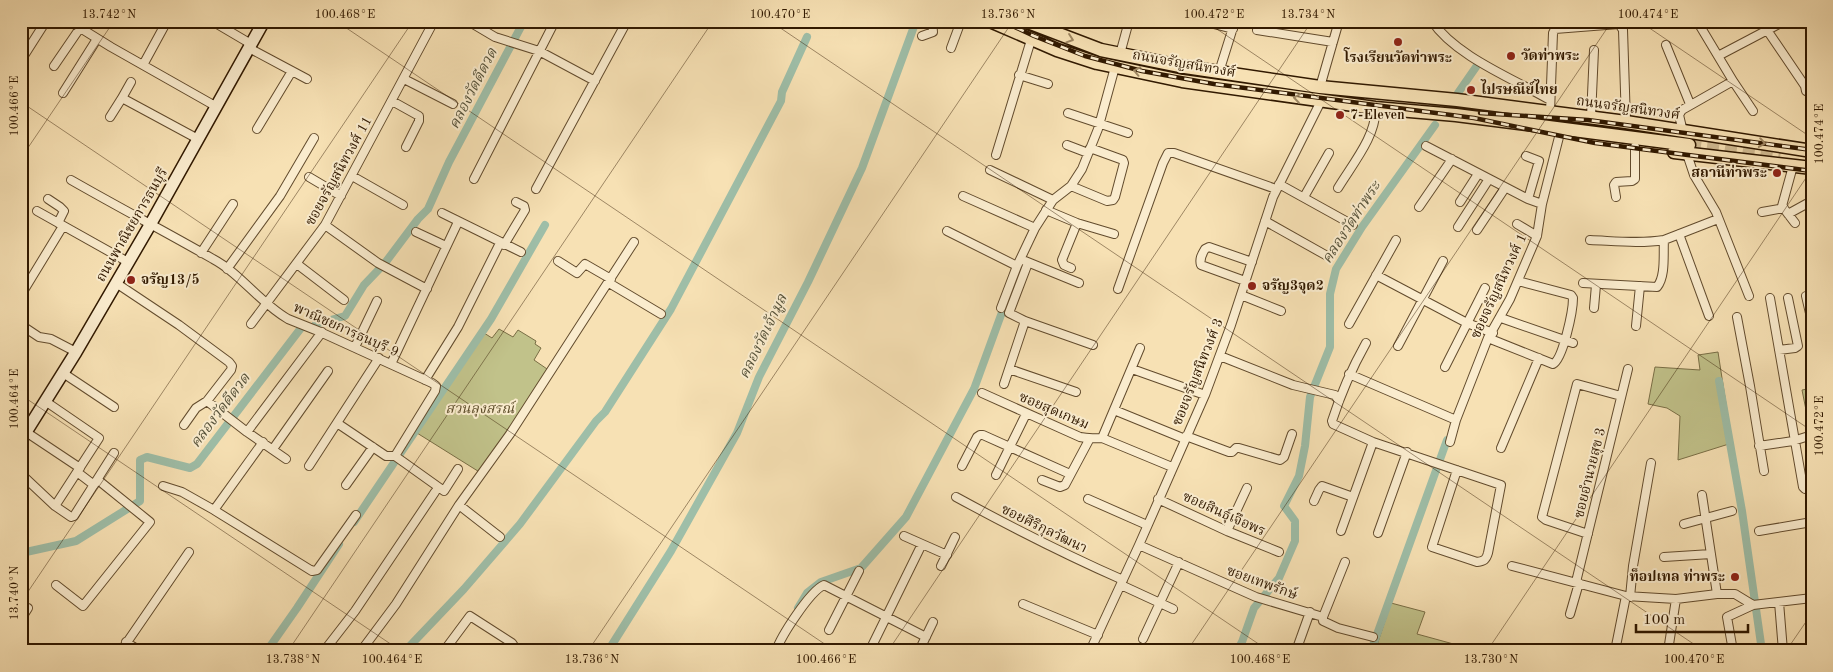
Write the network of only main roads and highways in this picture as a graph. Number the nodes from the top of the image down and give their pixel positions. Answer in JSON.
{"nodes":[{"id":1,"x":264,"y":21,"type":"edge"},
{"id":2,"x":990,"y":21,"type":"edge"},
{"id":3,"x":1031,"y":24,"type":"edge"},
{"id":4,"x":1031,"y":40,"type":"junction"},
{"id":5,"x":1379,"y":94,"type":"junction"},
{"id":6,"x":1378,"y":108,"type":"junction"},
{"id":7,"x":1714,"y":136,"type":"junction"},
{"id":8,"x":1688,"y":143,"type":"junction"},
{"id":9,"x":1812,"y":151,"type":"edge"},
{"id":10,"x":1711,"y":156,"type":"junction"},
{"id":11,"x":1812,"y":168,"type":"edge"},
{"id":12,"x":24,"y":436,"type":"edge"}],
"edges":[{"from":1,"to":12,"type":"main road","name":"ถนนพาณิชยการธนบุรี"},
{"from":2,"to":4,"type":"main road","name":"ถนนจรัญสนิทวงศ์"},
{"from":3,"to":4,"type":"main road"},
{"from":3,"to":5,"type":"main road","name":"ถนนจรัญสนิทวงศ์","one_way":true},
{"from":6,"to":4,"type":"main road","name":"ถนนจรัญสนิทวงศ์","one_way":true},
{"from":5,"to":8,"type":"main road","name":"ถนนจรัญสนิทวงศ์"},
{"from":5,"to":8,"type":"main road","name":"ถนนจรัญสนิทวงศ์"},
{"from":6,"to":8,"type":"main road","name":"ถนนจรัญสนิทวงศ์"},
{"from":6,"to":8,"type":"main road","name":"ถนนจรัญสนิทวงศ์"},
{"from":7,"to":8,"type":"main road","name":"ถนนจรัญสนิทวงศ์"},
{"from":7,"to":9,"type":"main road","name":"ถนนจรัญสนิทวงศ์","one_way":true},
{"from":7,"to":10,"type":"main road"},
{"from":8,"to":10,"type":"main road","name":"ถนนจรัญสนิทวงศ์"},
{"from":10,"to":11,"type":"main road","name":"ถนนจรัญสนิทวงศ์"}]}
